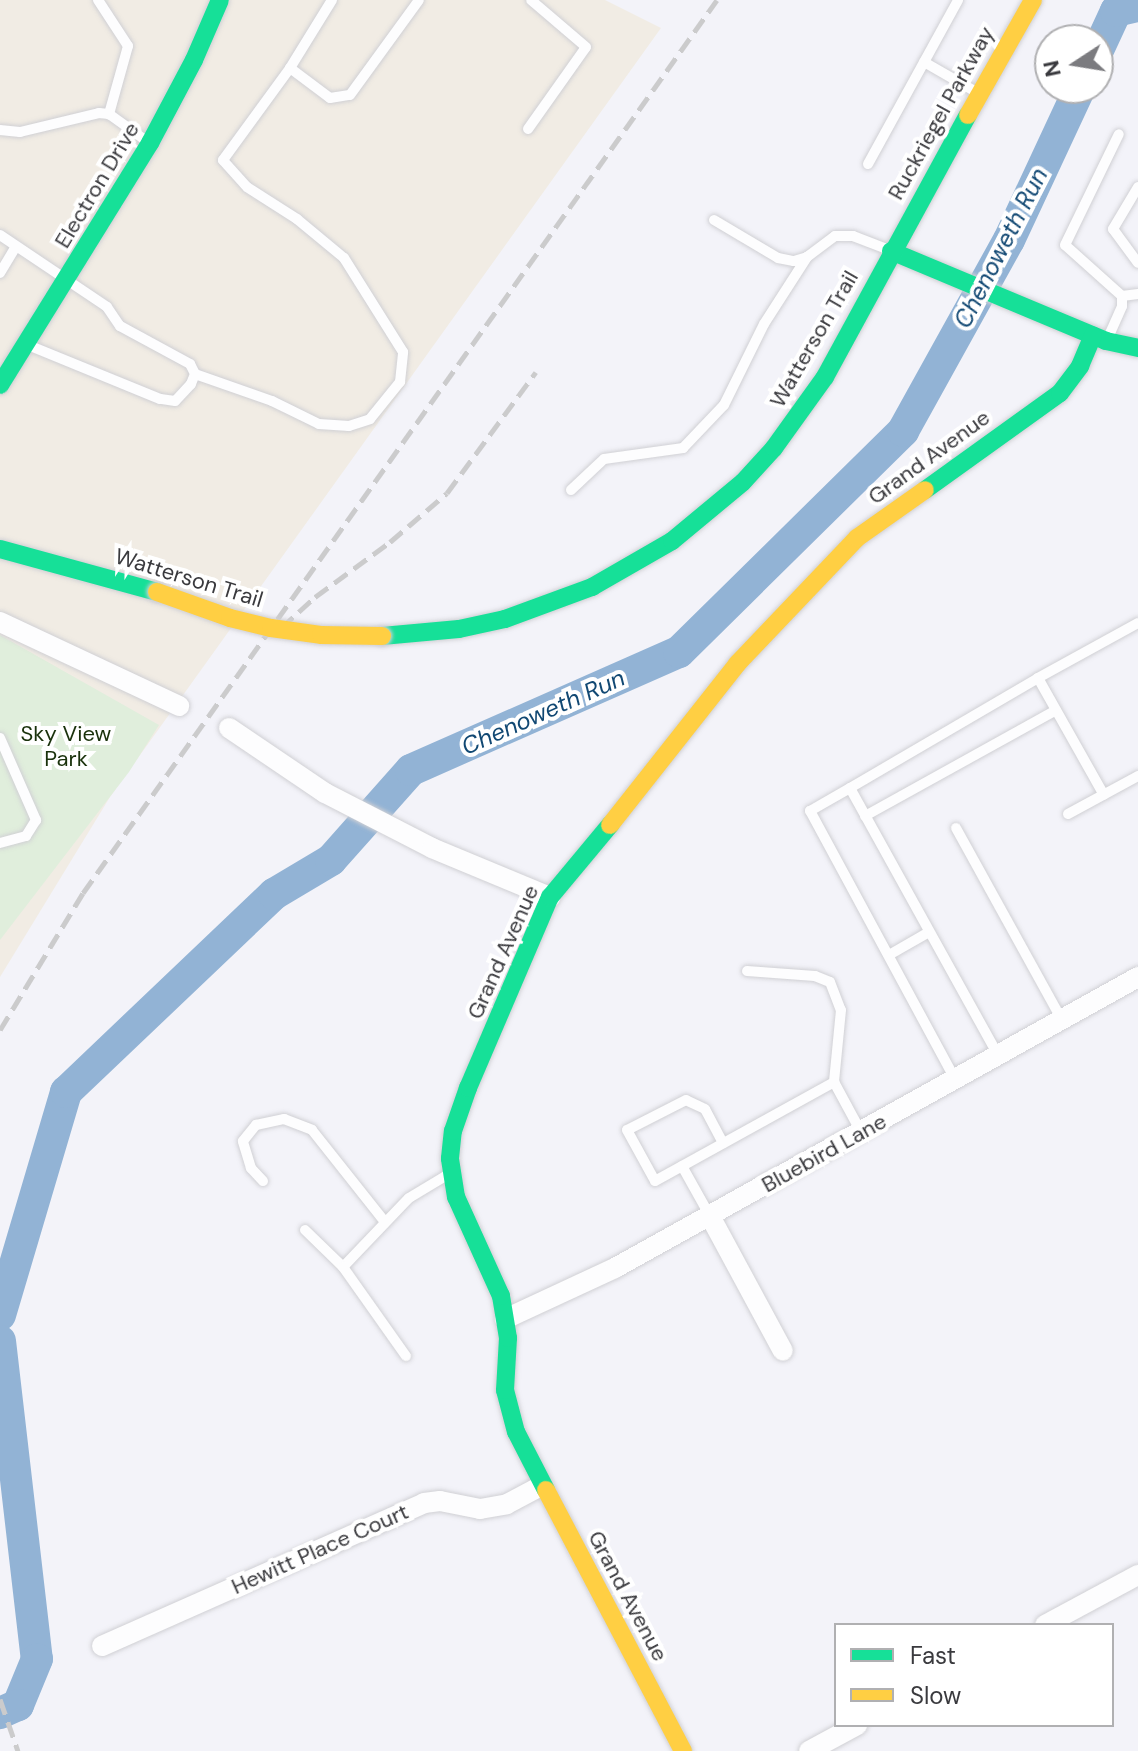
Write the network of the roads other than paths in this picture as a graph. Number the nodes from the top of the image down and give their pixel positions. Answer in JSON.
{"nodes":[{"id":1,"x":98,"y":0,"type":"edge"},
{"id":2,"x":220,"y":0,"type":"edge"},
{"id":3,"x":332,"y":0,"type":"edge"},
{"id":4,"x":419,"y":0,"type":"edge"},
{"id":5,"x":531,"y":0,"type":"edge"},
{"id":6,"x":958,"y":0,"type":"edge"},
{"id":7,"x":1033,"y":0,"type":"edge"},
{"id":8,"x":924,"y":62,"type":"junction"},
{"id":9,"x":290,"y":68,"type":"junction"},
{"id":10,"x":980,"y":93,"type":"junction"},
{"id":11,"x":109,"y":114,"type":"junction"},
{"id":12,"x":528,"y":129,"type":"dead end"},
{"id":13,"x":0,"y":130,"type":"edge"},
{"id":14,"x":1119,"y":134,"type":"dead end"},
{"id":15,"x":150,"y":143,"type":"junction"},
{"id":16,"x":868,"y":164,"type":"dead end"},
{"id":17,"x":1138,"y":187,"type":"edge"},
{"id":18,"x":714,"y":220,"type":"dead end"},
{"id":19,"x":0,"y":235,"type":"edge"},
{"id":20,"x":16,"y":246,"type":"junction"},
{"id":21,"x":891,"y":251,"type":"junction"},
{"id":22,"x":807,"y":257,"type":"junction"},
{"id":23,"x":1138,"y":263,"type":"edge"},
{"id":24,"x":0,"y":273,"type":"edge"},
{"id":25,"x":67,"y":280,"type":"junction"},
{"id":26,"x":1138,"y":294,"type":"edge"},
{"id":27,"x":1122,"y":296,"type":"junction"},
{"id":28,"x":1100,"y":339,"type":"junction"},
{"id":29,"x":26,"y":344,"type":"junction"},
{"id":30,"x":1138,"y":348,"type":"edge"},
{"id":31,"x":195,"y":374,"type":"junction"},
{"id":32,"x":0,"y":385,"type":"edge"},
{"id":33,"x":571,"y":490,"type":"dead end"},
{"id":34,"x":0,"y":549,"type":"edge"},
{"id":35,"x":0,"y":622,"type":"edge"},
{"id":36,"x":1138,"y":623,"type":"edge"},
{"id":37,"x":1038,"y":678,"type":"junction"},
{"id":38,"x":179,"y":706,"type":"dead end"},
{"id":39,"x":1056,"y":710,"type":"junction"},
{"id":40,"x":229,"y":728,"type":"dead end"},
{"id":41,"x":0,"y":738,"type":"edge"},
{"id":42,"x":1138,"y":776,"type":"edge"},
{"id":43,"x":850,"y":788,"type":"junction"},
{"id":44,"x":1104,"y":795,"type":"junction"},
{"id":45,"x":1068,"y":814,"type":"dead end"},
{"id":46,"x":865,"y":816,"type":"junction"},
{"id":47,"x":956,"y":828,"type":"dead end"},
{"id":48,"x":0,"y":843,"type":"edge"},
{"id":49,"x":550,"y":897,"type":"junction"},
{"id":50,"x":929,"y":932,"type":"junction"},
{"id":51,"x":889,"y":955,"type":"junction"},
{"id":52,"x":747,"y":971,"type":"dead end"},
{"id":53,"x":1138,"y":977,"type":"edge"},
{"id":54,"x":1062,"y":1020,"type":"junction"},
{"id":55,"x":998,"y":1055,"type":"junction"},
{"id":56,"x":955,"y":1079,"type":"junction"},
{"id":57,"x":834,"y":1082,"type":"junction"},
{"id":58,"x":861,"y":1132,"type":"junction"},
{"id":59,"x":723,"y":1143,"type":"junction"},
{"id":60,"x":682,"y":1166,"type":"junction"},
{"id":61,"x":451,"y":1173,"type":"junction"},
{"id":62,"x":263,"y":1181,"type":"dead end"},
{"id":63,"x":710,"y":1216,"type":"junction"},
{"id":64,"x":385,"y":1222,"type":"junction"},
{"id":65,"x":305,"y":1230,"type":"dead end"},
{"id":66,"x":343,"y":1267,"type":"junction"},
{"id":67,"x":505,"y":1319,"type":"junction"},
{"id":68,"x":783,"y":1351,"type":"dead end"},
{"id":69,"x":406,"y":1356,"type":"dead end"},
{"id":70,"x":542,"y":1485,"type":"junction"},
{"id":71,"x":1138,"y":1575,"type":"edge"},
{"id":72,"x":1049,"y":1623,"type":"edge"},
{"id":73,"x":102,"y":1646,"type":"dead end"},
{"id":74,"x":853,"y":1727,"type":"edge"},
{"id":75,"x":683,"y":1751,"type":"edge"},
{"id":76,"x":809,"y":1751,"type":"edge"}],
"edges":[{"from":1,"to":11,"type":"lane"},
{"from":2,"to":15,"type":"street","name":"Electron Drive"},
{"from":3,"to":9,"type":"lane"},
{"from":4,"to":9,"type":"lane"},
{"from":5,"to":12,"type":"lane"},
{"from":6,"to":8,"type":"lane"},
{"from":7,"to":10,"type":"street","name":"Ruckriegel Parkway"},
{"from":8,"to":10,"type":"lane"},
{"from":8,"to":16,"type":"lane"},
{"from":9,"to":31,"type":"lane"},
{"from":10,"to":21,"type":"street","name":"Ruckriegel Parkway"},
{"from":11,"to":13,"type":"lane"},
{"from":11,"to":15,"type":"lane"},
{"from":14,"to":27,"type":"lane"},
{"from":15,"to":25,"type":"street","name":"Electron Drive"},
{"from":17,"to":23,"type":"lane"},
{"from":18,"to":22,"type":"lane"},
{"from":19,"to":20,"type":"lane"},
{"from":20,"to":24,"type":"lane"},
{"from":20,"to":25,"type":"lane"},
{"from":21,"to":22,"type":"lane"},
{"from":21,"to":28,"type":"street"},
{"from":21,"to":34,"type":"street","name":"Watterson Trail","bridge":true},
{"from":22,"to":33,"type":"lane"},
{"from":25,"to":29,"type":"street","name":"Electron Drive"},
{"from":25,"to":31,"type":"lane"},
{"from":26,"to":27,"type":"lane"},
{"from":27,"to":28,"type":"lane"},
{"from":28,"to":30,"type":"street"},
{"from":28,"to":49,"type":"street","name":"Grand Avenue"},
{"from":29,"to":31,"type":"lane"},
{"from":29,"to":32,"type":"street","name":"Electron Drive"},
{"from":35,"to":38,"type":"street"},
{"from":36,"to":37,"type":"lane"},
{"from":37,"to":39,"type":"lane"},
{"from":37,"to":43,"type":"lane"},
{"from":39,"to":44,"type":"lane"},
{"from":39,"to":46,"type":"lane"},
{"from":40,"to":49,"type":"street"},
{"from":41,"to":48,"type":"lane"},
{"from":42,"to":44,"type":"lane"},
{"from":43,"to":46,"type":"lane"},
{"from":43,"to":51,"type":"lane"},
{"from":44,"to":45,"type":"lane"},
{"from":46,"to":50,"type":"lane"},
{"from":47,"to":54,"type":"lane"},
{"from":49,"to":61,"type":"street","name":"Grand Avenue"},
{"from":50,"to":51,"type":"lane"},
{"from":50,"to":55,"type":"lane"},
{"from":51,"to":56,"type":"lane"},
{"from":52,"to":57,"type":"lane"},
{"from":53,"to":54,"type":"street","name":"Bluebird Lane"},
{"from":54,"to":55,"type":"street","name":"Bluebird Lane"},
{"from":55,"to":56,"type":"street","name":"Bluebird Lane"},
{"from":56,"to":58,"type":"street","name":"Bluebird Lane"},
{"from":57,"to":58,"type":"lane"},
{"from":57,"to":59,"type":"lane"},
{"from":58,"to":63,"type":"street","name":"Bluebird Lane"},
{"from":59,"to":60,"type":"lane"},
{"from":59,"to":60,"type":"lane"},
{"from":60,"to":63,"type":"lane"},
{"from":61,"to":64,"type":"lane"},
{"from":61,"to":67,"type":"street","name":"Grand Avenue"},
{"from":62,"to":64,"type":"lane"},
{"from":63,"to":67,"type":"street","name":"Bluebird Lane"},
{"from":63,"to":68,"type":"street"},
{"from":64,"to":66,"type":"lane"},
{"from":65,"to":66,"type":"lane"},
{"from":66,"to":69,"type":"lane"},
{"from":67,"to":70,"type":"street","name":"Grand Avenue"},
{"from":70,"to":73,"type":"street","name":"Hewitt Place Court"},
{"from":70,"to":75,"type":"street","name":"Grand Avenue"},
{"from":71,"to":72,"type":"street"},
{"from":74,"to":76,"type":"street"}]}
